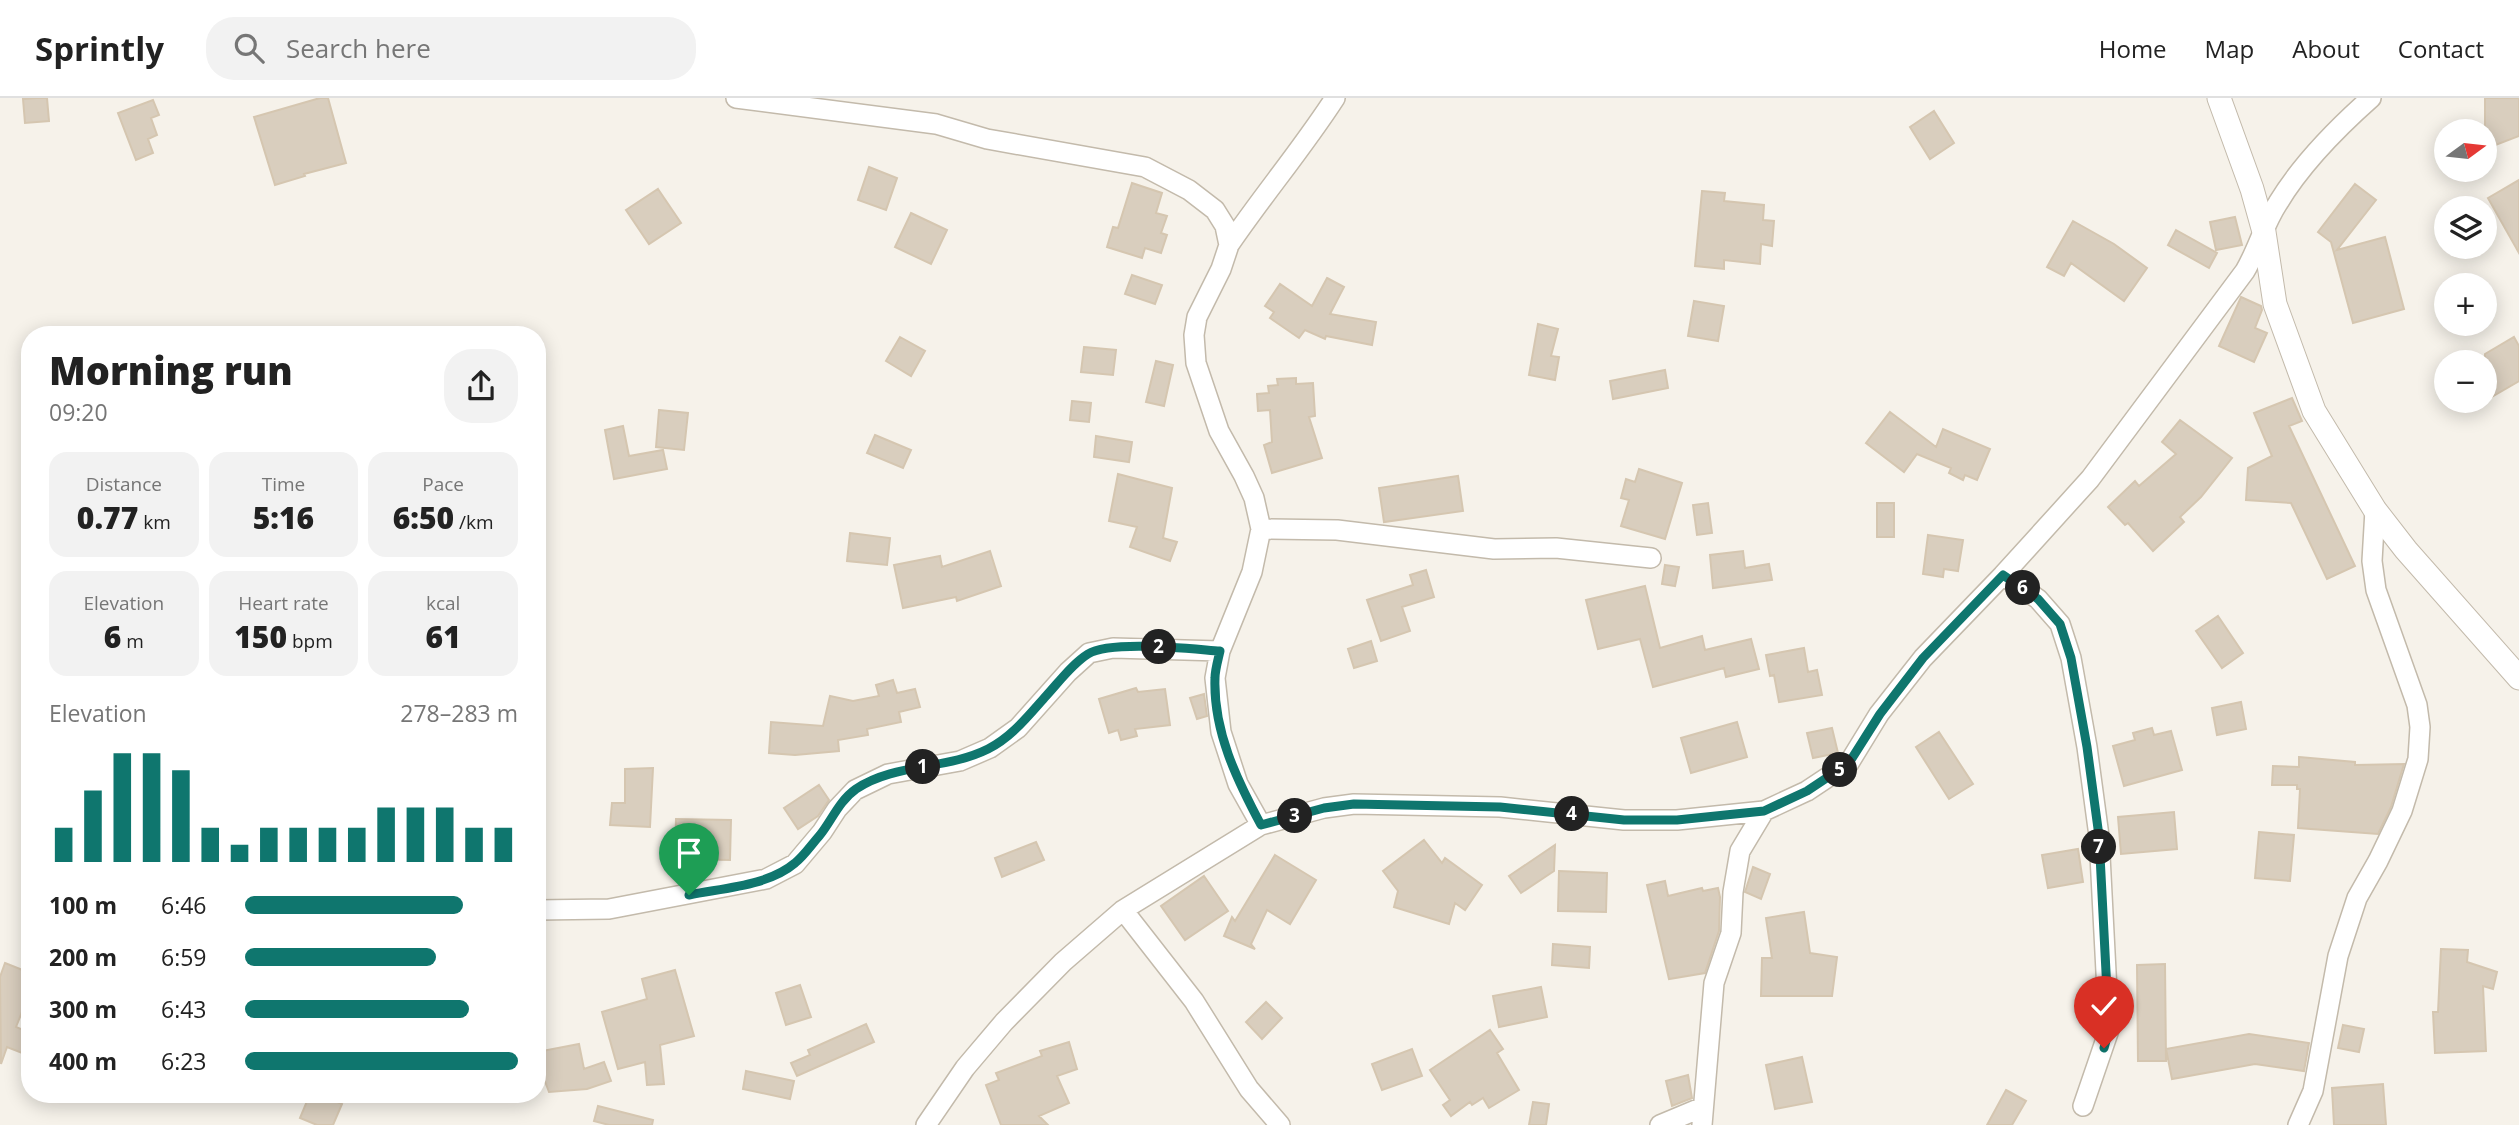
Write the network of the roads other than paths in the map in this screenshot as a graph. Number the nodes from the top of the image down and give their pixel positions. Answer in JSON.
{"nodes":[{"id":1,"x":736,"y":98,"type":"edge"},
{"id":2,"x":1335,"y":98,"type":"edge"},
{"id":3,"x":2220,"y":98,"type":"edge"},
{"id":4,"x":2371,"y":98,"type":"edge"},
{"id":5,"x":2264,"y":232,"type":"junction"},
{"id":6,"x":1229,"y":245,"type":"junction"},
{"id":7,"x":2375,"y":510,"type":"junction"},
{"id":8,"x":1261,"y":529,"type":"junction"},
{"id":9,"x":1651,"y":558,"type":"dead end"},
{"id":10,"x":2003,"y":575,"type":"junction"},
{"id":11,"x":1220,"y":651,"type":"junction"},
{"id":12,"x":2519,"y":678,"type":"edge"},
{"id":13,"x":1764,"y":811,"type":"junction"},
{"id":14,"x":1261,"y":825,"type":"junction"},
{"id":15,"x":546,"y":910,"type":"edge"},
{"id":16,"x":1123,"y":910,"type":"junction"},
{"id":17,"x":2083,"y":1106,"type":"dead end"},
{"id":18,"x":1702,"y":1116,"type":"edge"},
{"id":19,"x":926,"y":1125,"type":"edge"},
{"id":20,"x":1280,"y":1125,"type":"edge"},
{"id":21,"x":1660,"y":1125,"type":"edge"},
{"id":22,"x":2298,"y":1125,"type":"edge"}],
"edges":[{"from":1,"to":6,"type":"street"},
{"from":2,"to":6,"type":"street"},
{"from":3,"to":5,"type":"street"},
{"from":4,"to":5,"type":"street"},
{"from":5,"to":7,"type":"street"},
{"from":5,"to":10,"type":"street"},
{"from":6,"to":8,"type":"street"},
{"from":7,"to":12,"type":"street"},
{"from":7,"to":22,"type":"street"},
{"from":8,"to":9,"type":"street"},
{"from":8,"to":11,"type":"street"},
{"from":10,"to":13,"type":"street"},
{"from":10,"to":17,"type":"street"},
{"from":11,"to":14,"type":"street"},
{"from":11,"to":15,"type":"street"},
{"from":13,"to":14,"type":"street"},
{"from":13,"to":18,"type":"street"},
{"from":14,"to":16,"type":"street"},
{"from":16,"to":19,"type":"street"},
{"from":16,"to":20,"type":"street"},
{"from":18,"to":21,"type":"street"}]}
